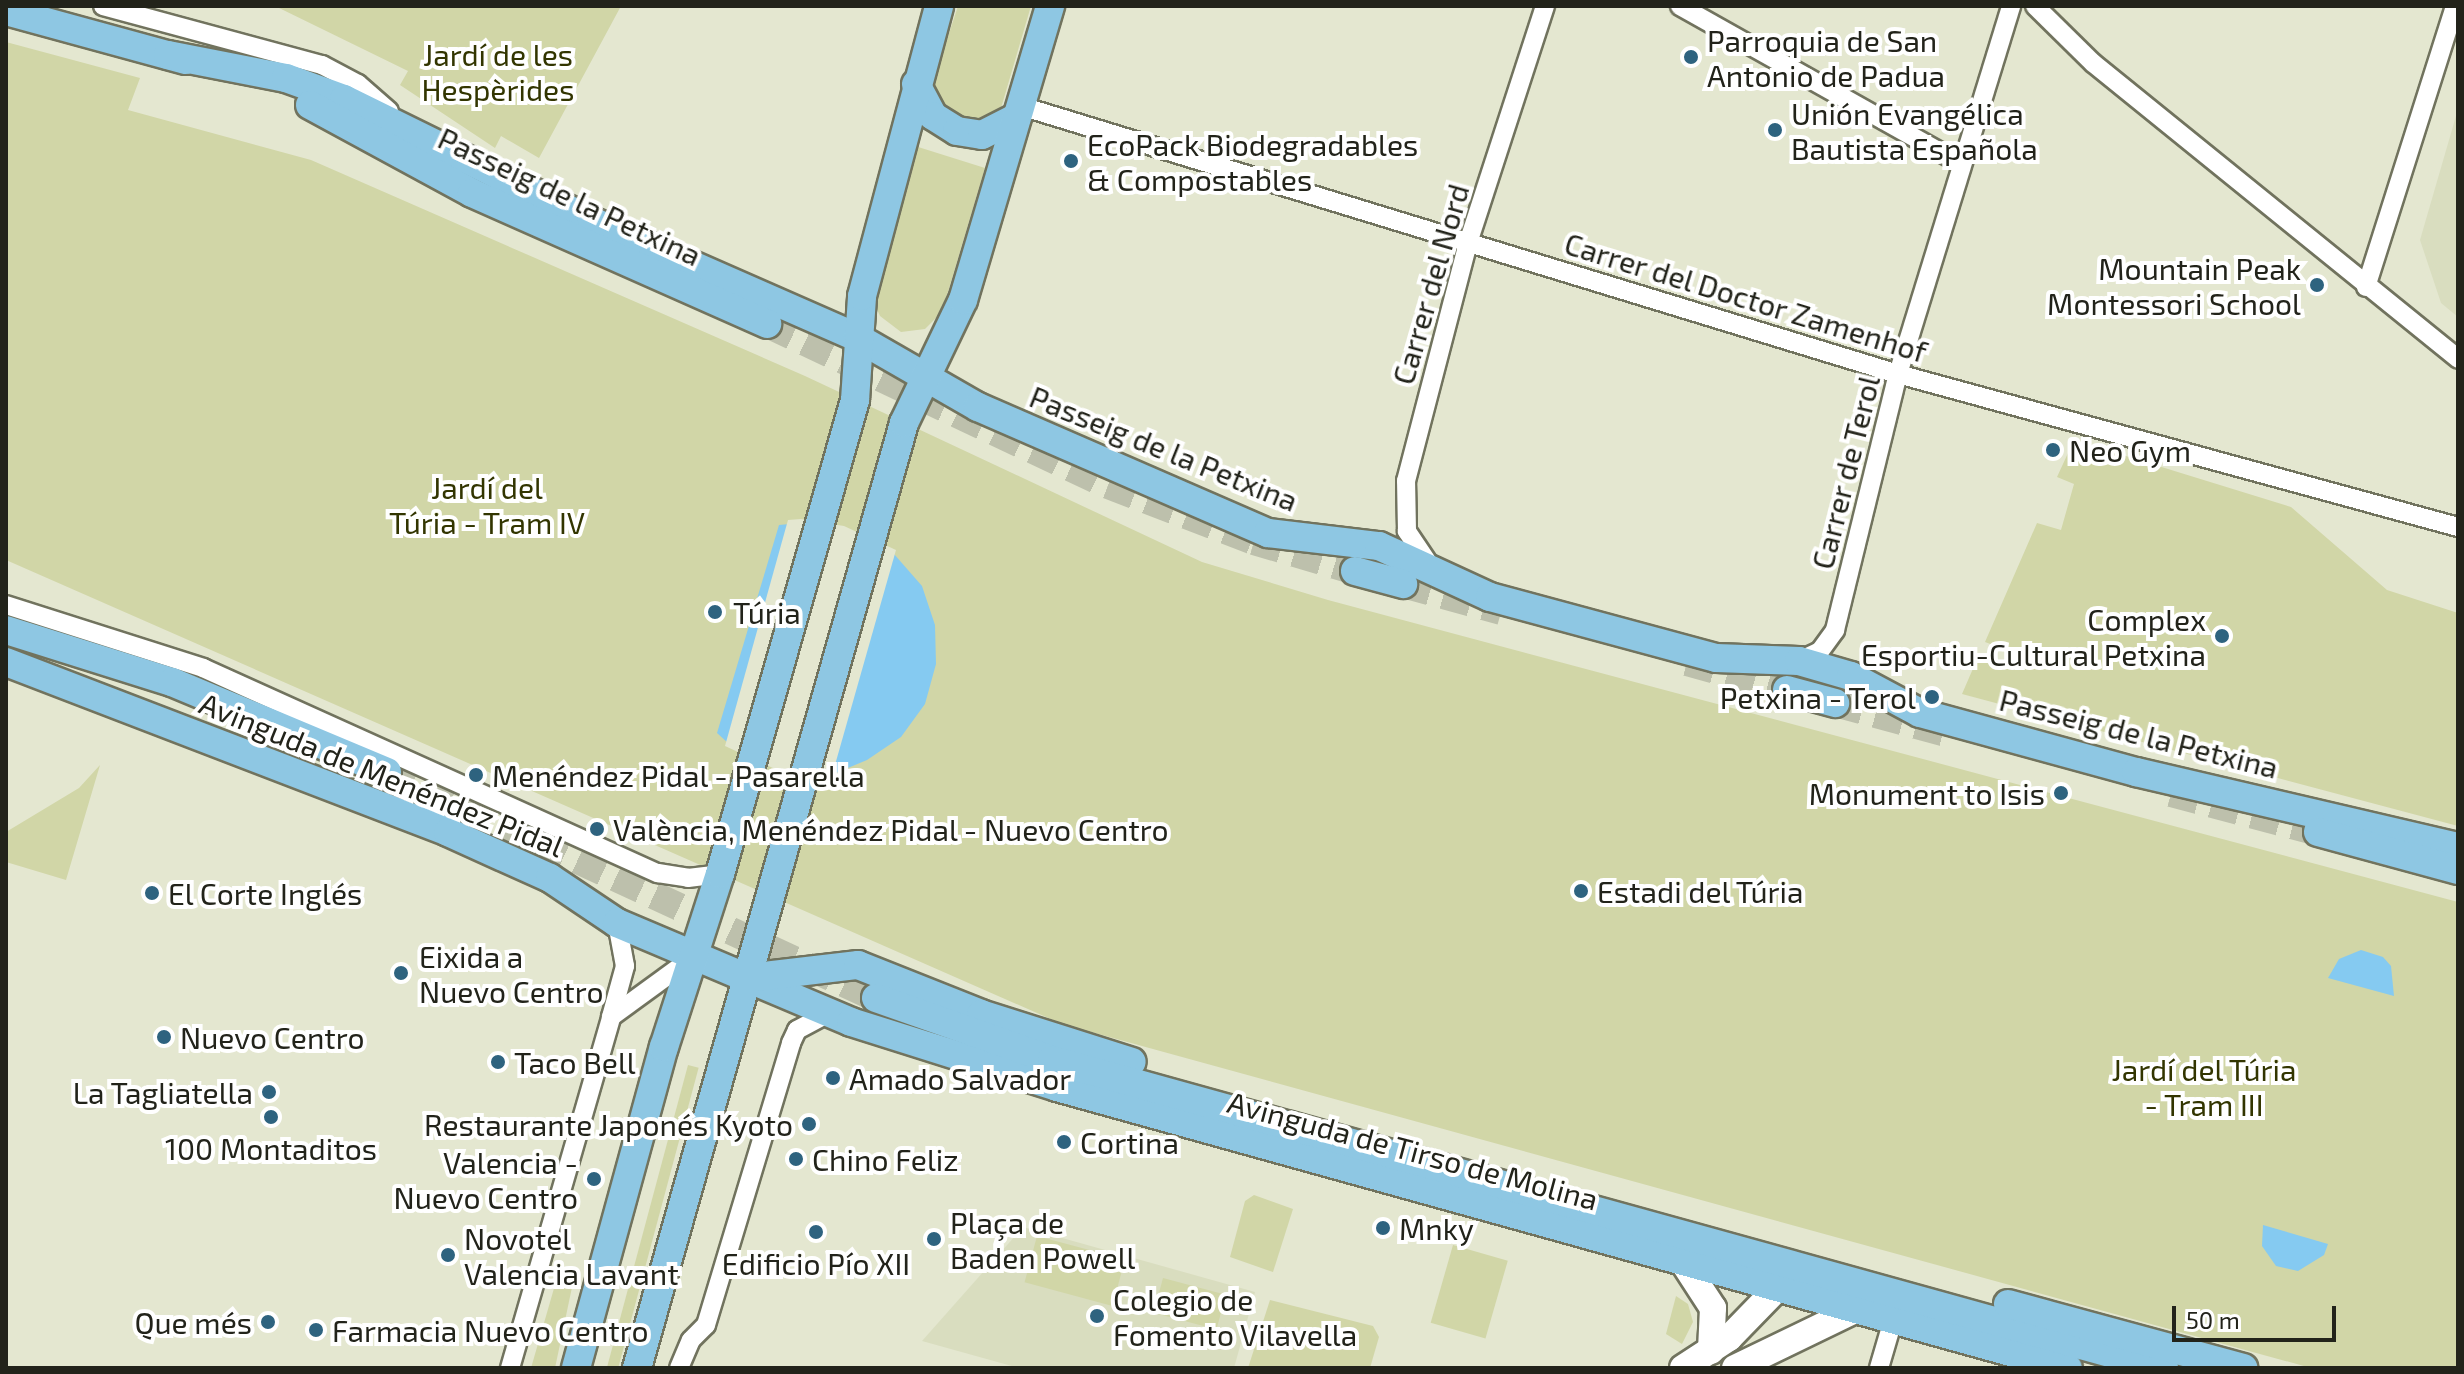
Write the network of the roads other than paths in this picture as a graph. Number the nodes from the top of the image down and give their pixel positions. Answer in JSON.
{"nodes":[{"id":1,"x":103,"y":6,"type":"edge"},
{"id":2,"x":939,"y":6,"type":"edge"},
{"id":3,"x":1050,"y":6,"type":"edge"},
{"id":4,"x":1545,"y":6,"type":"edge"},
{"id":5,"x":1680,"y":6,"type":"edge"},
{"id":6,"x":2011,"y":6,"type":"edge"},
{"id":7,"x":2035,"y":6,"type":"edge"},
{"id":8,"x":2455,"y":6,"type":"edge"},
{"id":9,"x":6,"y":11,"type":"edge"},
{"id":10,"x":168,"y":55,"type":"junction"},
{"id":11,"x":916,"y":84,"type":"junction"},
{"id":12,"x":1019,"y":111,"type":"junction"},
{"id":13,"x":1960,"y":163,"type":"junction"},
{"id":14,"x":520,"y":186,"type":"junction"},
{"id":15,"x":1469,"y":240,"type":"junction"},
{"id":16,"x":2366,"y":287,"type":"junction"},
{"id":17,"x":767,"y":324,"type":"tunnel mouth"},
{"id":18,"x":858,"y":338,"type":"junction"},
{"id":19,"x":2458,"y":359,"type":"edge"},
{"id":20,"x":1898,"y":374,"type":"junction"},
{"id":21,"x":927,"y":375,"type":"junction"},
{"id":22,"x":2458,"y":527,"type":"edge"},
{"id":23,"x":1355,"y":571,"type":"tunnel mouth"},
{"id":24,"x":1438,"y":571,"type":"junction"},
{"id":25,"x":1403,"y":584,"type":"tunnel mouth"},
{"id":26,"x":6,"y":605,"type":"edge"},
{"id":27,"x":6,"y":619,"type":"edge"},
{"id":28,"x":6,"y":630,"type":"edge"},
{"id":29,"x":164,"y":653,"type":"junction"},
{"id":30,"x":1799,"y":661,"type":"junction"},
{"id":31,"x":6,"y":662,"type":"edge"},
{"id":32,"x":1787,"y":690,"type":"tunnel mouth"},
{"id":33,"x":1835,"y":703,"type":"tunnel mouth"},
{"id":34,"x":387,"y":772,"type":"tunnel mouth"},
{"id":35,"x":2318,"y":832,"type":"tunnel mouth"},
{"id":36,"x":2458,"y":847,"type":"edge"},
{"id":37,"x":2458,"y":870,"type":"edge"},
{"id":38,"x":720,"y":874,"type":"junction"},
{"id":39,"x":617,"y":923,"type":"junction"},
{"id":40,"x":694,"y":956,"type":"junction"},
{"id":41,"x":735,"y":973,"type":"junction"},
{"id":42,"x":876,"y":998,"type":"tunnel mouth"},
{"id":43,"x":829,"y":1013,"type":"junction"},
{"id":44,"x":611,"y":1017,"type":"junction"},
{"id":45,"x":1274,"y":1122,"type":"junction"},
{"id":46,"x":1628,"y":1220,"type":"junction"},
{"id":47,"x":1606,"y":1239,"type":"junction"},
{"id":48,"x":1683,"y":1262,"type":"junction"},
{"id":49,"x":1799,"y":1266,"type":"junction"},
{"id":50,"x":1776,"y":1289,"type":"junction"},
{"id":51,"x":1855,"y":1310,"type":"junction"},
{"id":52,"x":1893,"y":1320,"type":"junction"},
{"id":53,"x":1711,"y":1351,"type":"junction"},
{"id":54,"x":510,"y":1368,"type":"edge"},
{"id":55,"x":576,"y":1368,"type":"edge"},
{"id":56,"x":637,"y":1368,"type":"edge"},
{"id":57,"x":679,"y":1368,"type":"edge"},
{"id":58,"x":1683,"y":1368,"type":"edge"},
{"id":59,"x":1735,"y":1368,"type":"edge"},
{"id":60,"x":1879,"y":1368,"type":"edge"},
{"id":61,"x":2068,"y":1368,"type":"edge"},
{"id":62,"x":2164,"y":1368,"type":"edge"},
{"id":63,"x":2243,"y":1368,"type":"edge"}],
"edges":[{"from":1,"to":14,"type":"street","name":"Passeig de la Petxina"},
{"from":2,"to":11,"type":"main road"},
{"from":3,"to":12,"type":"main road"},
{"from":4,"to":15,"type":"street","name":"Carrer del Nord"},
{"from":5,"to":13,"type":"street"},
{"from":6,"to":13,"type":"street","name":"Carrer de Terol"},
{"from":7,"to":16,"type":"street"},
{"from":8,"to":16,"type":"street"},
{"from":9,"to":10,"type":"main road","name":"Passeig de la Petxina"},
{"from":10,"to":14,"type":"main road","name":"Passeig de la Petxina"},
{"from":10,"to":17,"type":"main road","name":"Passeig de la Petxina"},
{"from":11,"to":12,"type":"main road"},
{"from":11,"to":18,"type":"main road"},
{"from":12,"to":15,"type":"street","name":"Carrer del Doctor Zamenhof"},
{"from":12,"to":21,"type":"main road"},
{"from":13,"to":20,"type":"street","name":"Carrer de Terol"},
{"from":14,"to":18,"type":"main road","name":"Passeig de la Petxina"},
{"from":15,"to":20,"type":"street","name":"Carrer del Doctor Zamenhof"},
{"from":15,"to":24,"type":"street","name":"Carrer del Nord"},
{"from":16,"to":19,"type":"street"},
{"from":18,"to":21,"type":"main road","name":"Passeig de la Petxina"},
{"from":18,"to":38,"type":"main road"},
{"from":20,"to":22,"type":"street","name":"Carrer del Doctor Zamenhof"},
{"from":20,"to":30,"type":"street","name":"Carrer de Terol"},
{"from":21,"to":24,"type":"main road","name":"Passeig de la Petxina"},
{"from":21,"to":41,"type":"main road"},
{"from":23,"to":25,"type":"main road"},
{"from":24,"to":30,"type":"main road","name":"Passeig de la Petxina"},
{"from":26,"to":29,"type":"street","name":"Avinguda de Menéndez Pidal"},
{"from":27,"to":29,"type":"street","name":"Avinguda de Menéndez Pidal"},
{"from":28,"to":34,"type":"main road","name":"Avinguda de Menéndez Pidal"},
{"from":29,"to":38,"type":"street","name":"Avinguda de Menéndez Pidal"},
{"from":30,"to":36,"type":"main road","name":"Passeig de la Petxina"},
{"from":31,"to":39,"type":"main road","name":"Avinguda de Menéndez Pidal"},
{"from":32,"to":33,"type":"main road"},
{"from":35,"to":37,"type":"main road"},
{"from":38,"to":40,"type":"main road"},
{"from":39,"to":40,"type":"main road","name":"Avinguda de Menéndez Pidal"},
{"from":39,"to":44,"type":"street"},
{"from":40,"to":41,"type":"main road","name":"Avinguda de Menéndez Pidal"},
{"from":40,"to":44,"type":"street"},
{"from":40,"to":55,"type":"main road"},
{"from":41,"to":43,"type":"main road","name":"Avinguda de Tirso de Molina"},
{"from":41,"to":46,"type":"main road"},
{"from":41,"to":56,"type":"main road"},
{"from":42,"to":45,"type":"main road","name":"Avinguda de Tirso de Molina"},
{"from":43,"to":47,"type":"main road","name":"Avinguda de Tirso de Molina"},
{"from":43,"to":57,"type":"street"},
{"from":44,"to":54,"type":"street"},
{"from":45,"to":46,"type":"main road","name":"Avinguda de Tirso de Molina"},
{"from":45,"to":47,"type":"main road"},
{"from":46,"to":49,"type":"main road","name":"Avinguda de Tirso de Molina"},
{"from":47,"to":48,"type":"main road","name":"Avinguda de Tirso de Molina"},
{"from":48,"to":50,"type":"main road","name":"Avinguda de Tirso de Molina"},
{"from":48,"to":53,"type":"main road"},
{"from":49,"to":50,"type":"main road"},
{"from":49,"to":62,"type":"main road","name":"Avinguda de Tirso de Molina"},
{"from":49,"to":63,"type":"main road"},
{"from":50,"to":51,"type":"main road","name":"Avinguda de Tirso de Molina"},
{"from":50,"to":53,"type":"main road"},
{"from":51,"to":52,"type":"main road","name":"Avinguda de Tirso de Molina"},
{"from":51,"to":59,"type":"main road"},
{"from":52,"to":60,"type":"street"},
{"from":52,"to":61,"type":"main road","name":"Avinguda de Tirso de Molina"},
{"from":53,"to":58,"type":"main road"}]}
